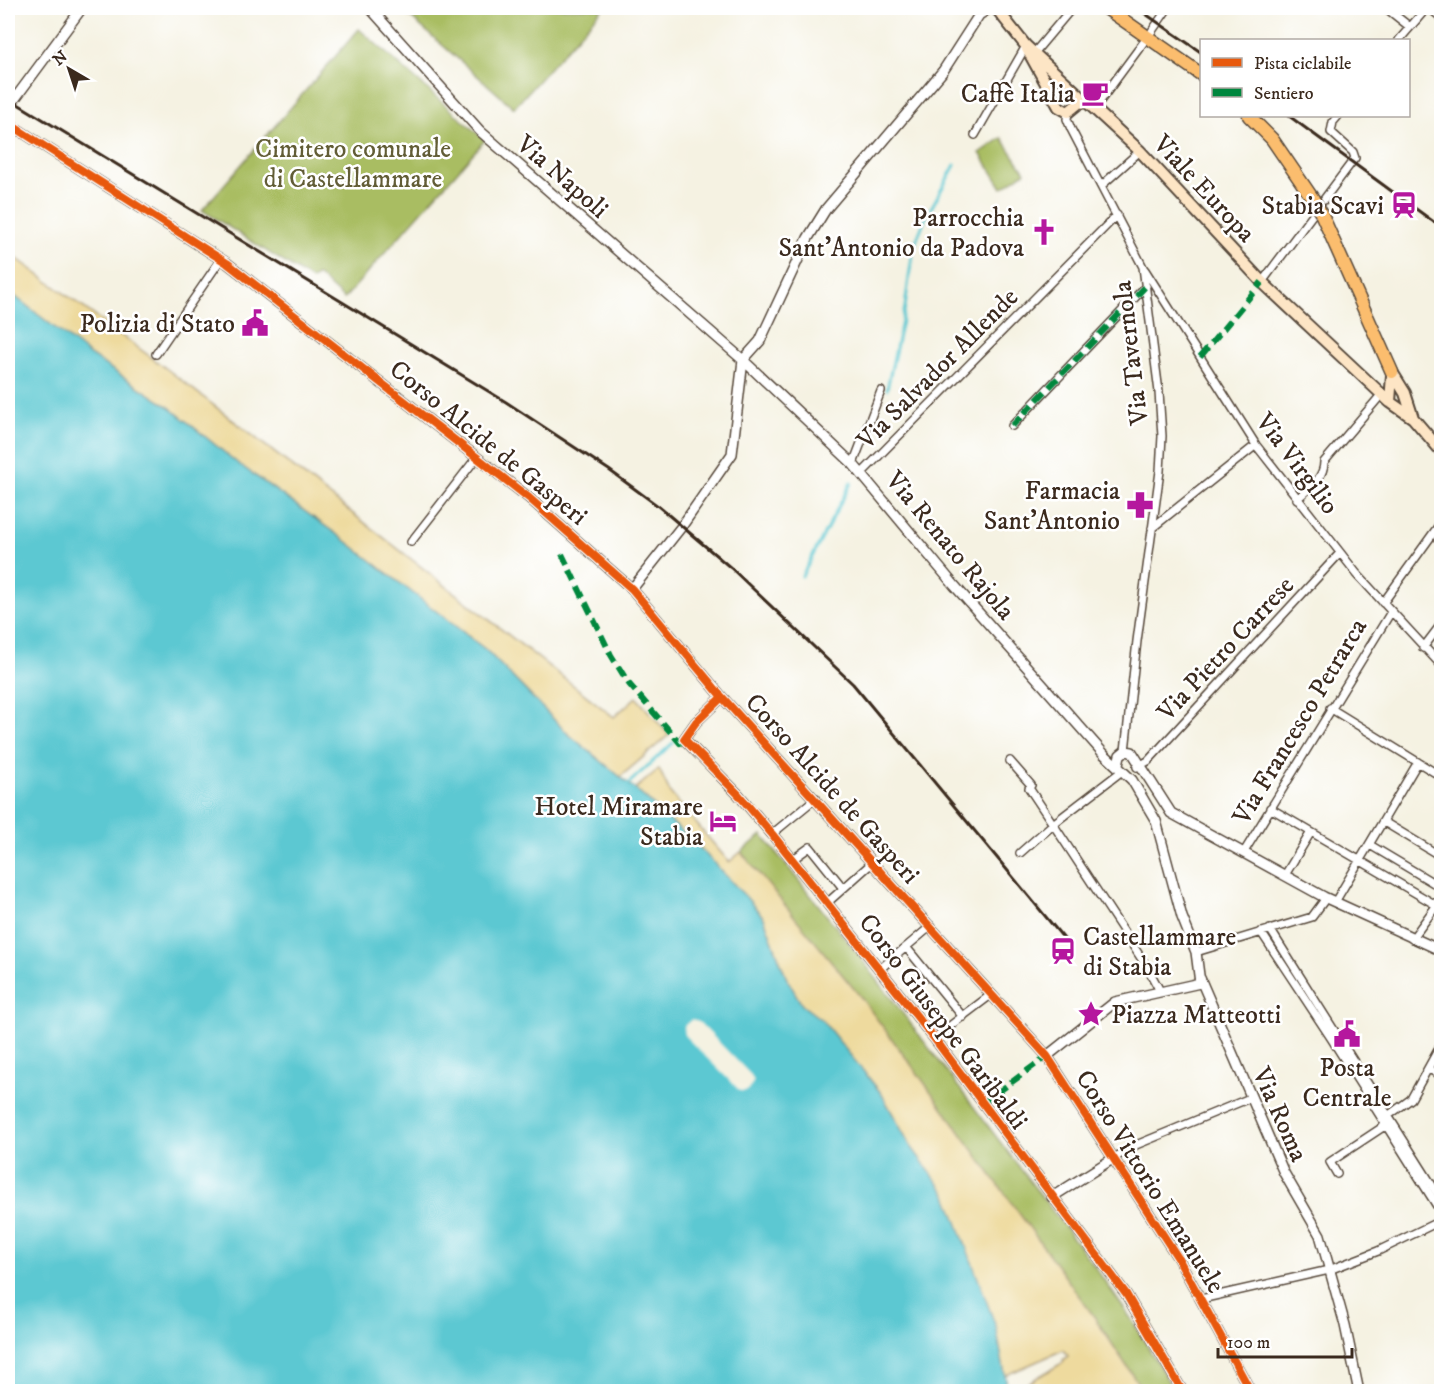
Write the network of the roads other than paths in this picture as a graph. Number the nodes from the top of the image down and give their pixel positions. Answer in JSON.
{"nodes":[{"id":1,"x":82,"y":8,"type":"edge"},
{"id":2,"x":370,"y":8,"type":"edge"},
{"id":3,"x":1072,"y":8,"type":"edge"},
{"id":4,"x":1106,"y":8,"type":"edge"},
{"id":5,"x":1168,"y":8,"type":"edge"},
{"id":6,"x":1386,"y":8,"type":"edge"},
{"id":7,"x":998,"y":9,"type":"edge"},
{"id":8,"x":1428,"y":9,"type":"edge"},
{"id":9,"x":980,"y":11,"type":"edge"},
{"id":10,"x":1442,"y":18,"type":"edge"},
{"id":11,"x":1410,"y":27,"type":"junction"},
{"id":12,"x":1152,"y":30,"type":"dead end"},
{"id":13,"x":1401,"y":39,"type":"edge"},
{"id":14,"x":1143,"y":43,"type":"dead end"},
{"id":15,"x":1031,"y":49,"type":"junction"},
{"id":16,"x":1200,"y":74,"type":"edge"},
{"id":17,"x":1062,"y":77,"type":"junction"},
{"id":18,"x":1047,"y":87,"type":"junction"},
{"id":19,"x":1085,"y":101,"type":"junction"},
{"id":20,"x":8,"y":108,"type":"edge"},
{"id":21,"x":1068,"y":112,"type":"junction"},
{"id":22,"x":1250,"y":117,"type":"edge"},
{"id":23,"x":1337,"y":117,"type":"edge"},
{"id":24,"x":8,"y":123,"type":"edge"},
{"id":25,"x":975,"y":135,"type":"dead end"},
{"id":26,"x":1140,"y":151,"type":"junction"},
{"id":27,"x":1101,"y":186,"type":"junction"},
{"id":28,"x":1117,"y":215,"type":"junction"},
{"id":29,"x":221,"y":259,"type":"junction"},
{"id":30,"x":1143,"y":267,"type":"junction"},
{"id":31,"x":1262,"y":282,"type":"junction"},
{"id":32,"x":1146,"y":286,"type":"junction"},
{"id":33,"x":156,"y":354,"type":"dead end"},
{"id":34,"x":743,"y":360,"type":"junction"},
{"id":35,"x":1392,"y":372,"type":"joint"},
{"id":36,"x":881,"y":391,"type":"dead end"},
{"id":37,"x":1394,"y":396,"type":"junction"},
{"id":38,"x":1012,"y":426,"type":"dead end"},
{"id":39,"x":1256,"y":445,"type":"junction"},
{"id":40,"x":1442,"y":452,"type":"edge"},
{"id":41,"x":477,"y":457,"type":"junction"},
{"id":42,"x":853,"y":464,"type":"junction"},
{"id":43,"x":862,"y":473,"type":"junction"},
{"id":44,"x":1297,"y":499,"type":"junction"},
{"id":45,"x":1442,"y":521,"type":"edge"},
{"id":46,"x":1152,"y":528,"type":"junction"},
{"id":47,"x":411,"y":542,"type":"dead end"},
{"id":48,"x":1340,"y":553,"type":"junction"},
{"id":49,"x":632,"y":589,"type":"junction"},
{"id":50,"x":1383,"y":603,"type":"junction"},
{"id":51,"x":1391,"y":612,"type":"junction"},
{"id":52,"x":1442,"y":623,"type":"edge"},
{"id":53,"x":1423,"y":648,"type":"junction"},
{"id":54,"x":1442,"y":666,"type":"edge"},
{"id":55,"x":722,"y":697,"type":"junction"},
{"id":56,"x":1330,"y":708,"type":"junction"},
{"id":57,"x":1125,"y":751,"type":"junction"},
{"id":58,"x":1010,"y":761,"type":"dead end"},
{"id":59,"x":1418,"y":762,"type":"junction"},
{"id":60,"x":1139,"y":764,"type":"junction"},
{"id":61,"x":1122,"y":769,"type":"junction"},
{"id":62,"x":1442,"y":777,"type":"edge"},
{"id":63,"x":1156,"y":786,"type":"junction"},
{"id":64,"x":1143,"y":796,"type":"junction"},
{"id":65,"x":816,"y":798,"type":"junction"},
{"id":66,"x":1270,"y":808,"type":"junction"},
{"id":67,"x":1171,"y":813,"type":"junction"},
{"id":68,"x":1156,"y":821,"type":"junction"},
{"id":69,"x":1384,"y":822,"type":"junction"},
{"id":70,"x":1053,"y":824,"type":"junction"},
{"id":71,"x":1311,"y":832,"type":"junction"},
{"id":72,"x":772,"y":834,"type":"junction"},
{"id":73,"x":1370,"y":845,"type":"junction"},
{"id":74,"x":1244,"y":852,"type":"junction"},
{"id":75,"x":1020,"y":853,"type":"dead end"},
{"id":76,"x":1442,"y":857,"type":"edge"},
{"id":77,"x":792,"y":860,"type":"junction"},
{"id":78,"x":1360,"y":860,"type":"junction"},
{"id":79,"x":873,"y":862,"type":"junction"},
{"id":80,"x":1286,"y":875,"type":"junction"},
{"id":81,"x":843,"y":888,"type":"junction"},
{"id":82,"x":1442,"y":888,"type":"edge"},
{"id":83,"x":1442,"y":898,"type":"edge"},
{"id":84,"x":1330,"y":900,"type":"junction"},
{"id":85,"x":826,"y":903,"type":"junction"},
{"id":86,"x":1436,"y":905,"type":"junction"},
{"id":87,"x":931,"y":926,"type":"junction"},
{"id":88,"x":1270,"y":929,"type":"junction"},
{"id":89,"x":1261,"y":932,"type":"junction"},
{"id":90,"x":1412,"y":939,"type":"junction"},
{"id":91,"x":906,"y":947,"type":"junction"},
{"id":92,"x":1442,"y":951,"type":"edge"},
{"id":93,"x":1197,"y":952,"type":"junction"},
{"id":94,"x":880,"y":969,"type":"junction"},
{"id":95,"x":1199,"y":978,"type":"junction"},
{"id":96,"x":1160,"y":991,"type":"junction"},
{"id":97,"x":992,"y":994,"type":"junction"},
{"id":98,"x":963,"y":1017,"type":"junction"},
{"id":99,"x":934,"y":1038,"type":"junction"},
{"id":100,"x":1442,"y":1043,"type":"edge"},
{"id":101,"x":1047,"y":1056,"type":"junction"},
{"id":102,"x":1429,"y":1070,"type":"junction"},
{"id":103,"x":1442,"y":1077,"type":"edge"},
{"id":104,"x":1250,"y":1098,"type":"junction"},
{"id":105,"x":1386,"y":1120,"type":"junction"},
{"id":106,"x":1114,"y":1158,"type":"junction"},
{"id":107,"x":1337,"y":1174,"type":"dead end"},
{"id":108,"x":1052,"y":1197,"type":"junction"},
{"id":109,"x":1442,"y":1201,"type":"edge"},
{"id":110,"x":1442,"y":1214,"type":"edge"},
{"id":111,"x":1442,"y":1220,"type":"edge"},
{"id":112,"x":1329,"y":1270,"type":"junction"},
{"id":113,"x":1201,"y":1299,"type":"junction"},
{"id":114,"x":1183,"y":1392,"type":"edge"},
{"id":115,"x":1251,"y":1392,"type":"edge"},
{"id":116,"x":1359,"y":1392,"type":"edge"}],
"edges":[{"from":1,"to":20,"type":"street"},
{"from":2,"to":34,"type":"street","name":"Via Napoli"},
{"from":3,"to":15,"type":"street"},
{"from":4,"to":16,"type":"highway"},
{"from":5,"to":12,"type":"street"},
{"from":6,"to":11,"type":"street"},
{"from":7,"to":9,"type":"street"},
{"from":7,"to":15,"type":"main road","name":"Viale Europa"},
{"from":8,"to":10,"type":"street"},
{"from":8,"to":11,"type":"street"},
{"from":9,"to":34,"type":"street"},
{"from":11,"to":13,"type":"street"},
{"from":14,"to":19,"type":"street"},
{"from":15,"to":17,"type":"main road","name":"Viale Europa"},
{"from":15,"to":18,"type":"main road","name":"Via Tavernola"},
{"from":15,"to":25,"type":"street"},
{"from":17,"to":18,"type":"main road"},
{"from":17,"to":19,"type":"main road","name":"Viale Europa"},
{"from":18,"to":21,"type":"main road","name":"Via Tavernola"},
{"from":19,"to":21,"type":"main road"},
{"from":19,"to":26,"type":"main road","name":"Viale Europa"},
{"from":21,"to":27,"type":"street","name":"Via Tavernola"},
{"from":22,"to":35,"type":"highway","bridge":true},
{"from":23,"to":31,"type":"street"},
{"from":24,"to":29,"type":"street","name":"Corso Alcide de Gasperi"},
{"from":26,"to":27,"type":"street"},
{"from":26,"to":31,"type":"main road","name":"Viale Europa"},
{"from":27,"to":28,"type":"street","name":"Via Tavernola"},
{"from":28,"to":30,"type":"street","name":"Via Tavernola"},
{"from":28,"to":43,"type":"street","name":"Via Salvador Allende"},
{"from":29,"to":33,"type":"street"},
{"from":29,"to":41,"type":"street","name":"Corso Alcide de Gasperi"},
{"from":30,"to":32,"type":"street","name":"Via Tavernola"},
{"from":30,"to":39,"type":"street","name":"Via Virgilio"},
{"from":31,"to":37,"type":"main road","name":"Viale Europa"},
{"from":32,"to":38,"type":"street"},
{"from":32,"to":46,"type":"street","name":"Via Tavernola"},
{"from":34,"to":42,"type":"street","name":"Via Renato Rajola"},
{"from":34,"to":49,"type":"street"},
{"from":35,"to":37,"type":"main road"},
{"from":36,"to":42,"type":"street"},
{"from":37,"to":40,"type":"main road","name":"Viale Europa"},
{"from":37,"to":44,"type":"street"},
{"from":39,"to":44,"type":"street","name":"Via Virgilio"},
{"from":39,"to":46,"type":"street"},
{"from":41,"to":47,"type":"street"},
{"from":41,"to":49,"type":"street","name":"Corso Alcide de Gasperi"},
{"from":42,"to":43,"type":"street","name":"Via Renato Rajola"},
{"from":43,"to":61,"type":"street","name":"Via Renato Rajola"},
{"from":44,"to":48,"type":"street","name":"Via Virgilio"},
{"from":45,"to":50,"type":"street"},
{"from":46,"to":57,"type":"street","name":"Via Tavernola"},
{"from":48,"to":50,"type":"street","name":"Via Virgilio"},
{"from":48,"to":60,"type":"street","name":"Via Pietro Carrese"},
{"from":49,"to":55,"type":"street","name":"Corso Alcide de Gasperi"},
{"from":50,"to":51,"type":"street","name":"Via Virgilio"},
{"from":51,"to":53,"type":"street","name":"Via Virgilio"},
{"from":51,"to":56,"type":"street","name":"Via Francesco Petrarca"},
{"from":52,"to":53,"type":"street"},
{"from":53,"to":54,"type":"street","name":"Via Virgilio"},
{"from":55,"to":65,"type":"street","name":"Corso Alcide de Gasperi"},
{"from":55,"to":72,"type":"street","name":"Corso Giuseppe Garibaldi"},
{"from":56,"to":59,"type":"street"},
{"from":56,"to":66,"type":"street","name":"Via Francesco Petrarca"},
{"from":57,"to":60,"type":"street"},
{"from":57,"to":61,"type":"street"},
{"from":58,"to":70,"type":"street"},
{"from":59,"to":62,"type":"street"},
{"from":59,"to":69,"type":"street"},
{"from":60,"to":61,"type":"street"},
{"from":60,"to":63,"type":"street"},
{"from":61,"to":64,"type":"street","name":"Via Roma"},
{"from":61,"to":70,"type":"street"},
{"from":63,"to":64,"type":"street"},
{"from":63,"to":67,"type":"street"},
{"from":64,"to":68,"type":"street","name":"Via Roma"},
{"from":65,"to":72,"type":"street"},
{"from":65,"to":79,"type":"street","name":"Corso Alcide de Gasperi"},
{"from":66,"to":71,"type":"street"},
{"from":66,"to":74,"type":"street","name":"Via Francesco Petrarca"},
{"from":67,"to":68,"type":"street"},
{"from":67,"to":74,"type":"street"},
{"from":68,"to":93,"type":"street","name":"Via Roma"},
{"from":69,"to":73,"type":"street"},
{"from":69,"to":76,"type":"street"},
{"from":70,"to":75,"type":"street"},
{"from":70,"to":96,"type":"street"},
{"from":71,"to":78,"type":"street"},
{"from":71,"to":80,"type":"street"},
{"from":72,"to":77,"type":"street","name":"Corso Giuseppe Garibaldi"},
{"from":73,"to":78,"type":"street"},
{"from":73,"to":82,"type":"street"},
{"from":74,"to":80,"type":"street"},
{"from":77,"to":81,"type":"street"},
{"from":77,"to":85,"type":"street","name":"Corso Giuseppe Garibaldi"},
{"from":78,"to":84,"type":"street"},
{"from":78,"to":86,"type":"street"},
{"from":79,"to":81,"type":"street"},
{"from":79,"to":87,"type":"street","name":"Corso Alcide de Gasperi"},
{"from":80,"to":84,"type":"street"},
{"from":81,"to":85,"type":"street"},
{"from":83,"to":86,"type":"street"},
{"from":84,"to":88,"type":"street"},
{"from":84,"to":90,"type":"street"},
{"from":85,"to":94,"type":"street","name":"Corso Giuseppe Garibaldi"},
{"from":86,"to":90,"type":"street"},
{"from":87,"to":91,"type":"street"},
{"from":87,"to":97,"type":"street","name":"Corso Alcide de Gasperi"},
{"from":88,"to":89,"type":"street"},
{"from":88,"to":105,"type":"street"},
{"from":89,"to":93,"type":"street"},
{"from":89,"to":105,"type":"street"},
{"from":90,"to":92,"type":"street"},
{"from":91,"to":94,"type":"street"},
{"from":91,"to":98,"type":"street"},
{"from":93,"to":95,"type":"street","name":"Via Roma"},
{"from":94,"to":99,"type":"street","name":"Corso Giuseppe Garibaldi"},
{"from":95,"to":96,"type":"street"},
{"from":95,"to":104,"type":"street","name":"Via Roma"},
{"from":96,"to":101,"type":"street"},
{"from":97,"to":98,"type":"street"},
{"from":97,"to":101,"type":"street","name":"Corso Alcide de Gasperi"},
{"from":98,"to":99,"type":"street"},
{"from":99,"to":108,"type":"street","name":"Corso Giuseppe Garibaldi"},
{"from":100,"to":102,"type":"street"},
{"from":101,"to":106,"type":"street","name":"Corso Vittorio Emanuele"},
{"from":102,"to":103,"type":"street"},
{"from":102,"to":105,"type":"street"},
{"from":104,"to":106,"type":"street"},
{"from":104,"to":112,"type":"street","name":"Via Roma"},
{"from":105,"to":107,"type":"street"},
{"from":105,"to":109,"type":"street"},
{"from":105,"to":110,"type":"street"},
{"from":106,"to":108,"type":"street"},
{"from":106,"to":113,"type":"street","name":"Corso Vittorio Emanuele"},
{"from":108,"to":114,"type":"street","name":"Corso Giuseppe Garibaldi"},
{"from":111,"to":112,"type":"street"},
{"from":112,"to":113,"type":"street"},
{"from":112,"to":116,"type":"street","name":"Via Roma"},
{"from":113,"to":115,"type":"street","name":"Corso Vittorio Emanuele"}]}
